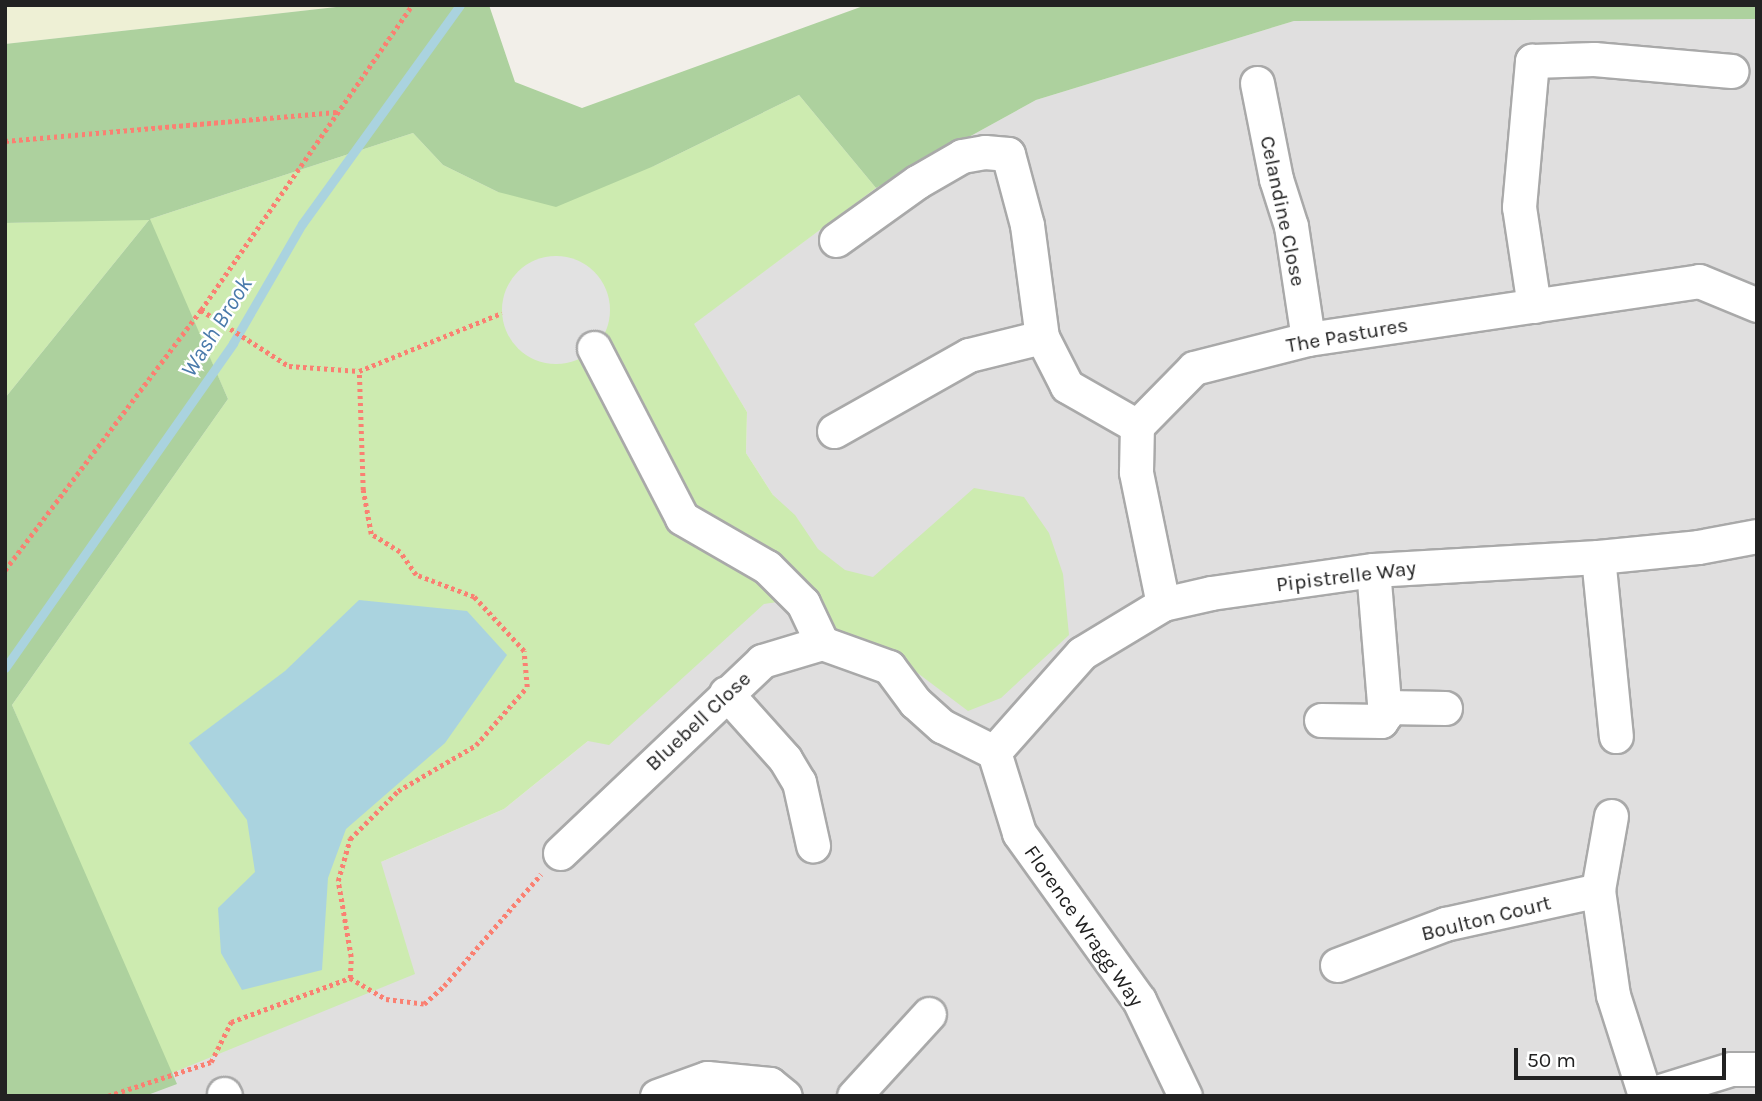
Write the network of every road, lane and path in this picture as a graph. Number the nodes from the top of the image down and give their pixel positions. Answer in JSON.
{"nodes":[{"id":1,"x":412,"y":5,"type":"edge"},
{"id":2,"x":1731,"y":71,"type":"dead end"},
{"id":3,"x":1258,"y":83,"type":"dead end"},
{"id":4,"x":340,"y":112,"type":"junction"},
{"id":5,"x":5,"y":141,"type":"edge"},
{"id":6,"x":836,"y":240,"type":"dead end"},
{"id":7,"x":1757,"y":305,"type":"edge"},
{"id":8,"x":1534,"y":306,"type":"junction"},
{"id":9,"x":201,"y":310,"type":"junction"},
{"id":10,"x":502,"y":313,"type":"dead end"},
{"id":11,"x":1042,"y":337,"type":"junction"},
{"id":12,"x":1308,"y":339,"type":"junction"},
{"id":13,"x":594,"y":348,"type":"dead end"},
{"id":14,"x":359,"y":371,"type":"junction"},
{"id":15,"x":1138,"y":426,"type":"junction"},
{"id":16,"x":834,"y":432,"type":"dead end"},
{"id":17,"x":1757,"y":536,"type":"edge"},
{"id":18,"x":1598,"y":557,"type":"junction"},
{"id":19,"x":5,"y":570,"type":"edge"},
{"id":20,"x":1373,"y":570,"type":"junction"},
{"id":21,"x":1163,"y":604,"type":"junction"},
{"id":22,"x":822,"y":643,"type":"junction"},
{"id":23,"x":726,"y":693,"type":"junction"},
{"id":24,"x":1385,"y":707,"type":"junction"},
{"id":25,"x":1445,"y":709,"type":"dead end"},
{"id":26,"x":1321,"y":720,"type":"dead end"},
{"id":27,"x":1616,"y":736,"type":"dead end"},
{"id":28,"x":994,"y":752,"type":"junction"},
{"id":29,"x":1611,"y":816,"type":"dead end"},
{"id":30,"x":813,"y":845,"type":"dead end"},
{"id":31,"x":560,"y":853,"type":"joint"},
{"id":32,"x":1598,"y":890,"type":"junction"},
{"id":33,"x":1337,"y":965,"type":"dead end"},
{"id":34,"x":349,"y":978,"type":"junction"},
{"id":35,"x":929,"y":1014,"type":"dead end"},
{"id":36,"x":1757,"y":1069,"type":"edge"},
{"id":37,"x":1182,"y":1095,"type":"edge"},
{"id":38,"x":1645,"y":1095,"type":"edge"},
{"id":39,"x":108,"y":1096,"type":"edge"},
{"id":40,"x":657,"y":1096,"type":"edge"},
{"id":41,"x":785,"y":1096,"type":"edge"},
{"id":42,"x":854,"y":1096,"type":"edge"}],
"edges":[{"from":1,"to":4,"type":"path"},
{"from":2,"to":8,"type":"street"},
{"from":3,"to":12,"type":"street","name":"Celandine Close"},
{"from":4,"to":5,"type":"path"},
{"from":4,"to":9,"type":"path"},
{"from":6,"to":11,"type":"street"},
{"from":7,"to":8,"type":"street","name":"The Pastures"},
{"from":8,"to":12,"type":"street","name":"The Pastures"},
{"from":9,"to":14,"type":"path"},
{"from":9,"to":19,"type":"path"},
{"from":10,"to":14,"type":"path"},
{"from":11,"to":15,"type":"street"},
{"from":11,"to":16,"type":"street"},
{"from":12,"to":15,"type":"street","name":"The Pastures"},
{"from":13,"to":22,"type":"street"},
{"from":14,"to":34,"type":"path"},
{"from":15,"to":21,"type":"street"},
{"from":17,"to":18,"type":"street","name":"Pipistrelle Way"},
{"from":18,"to":20,"type":"street","name":"Pipistrelle Way"},
{"from":18,"to":27,"type":"street"},
{"from":20,"to":21,"type":"street","name":"Pipistrelle Way"},
{"from":20,"to":24,"type":"street"},
{"from":21,"to":28,"type":"street","name":"Pipistrelle Way"},
{"from":22,"to":23,"type":"street","name":"Bluebell Close"},
{"from":22,"to":28,"type":"street"},
{"from":23,"to":30,"type":"street"},
{"from":23,"to":31,"type":"street","name":"Bluebell Close"},
{"from":24,"to":25,"type":"street"},
{"from":24,"to":26,"type":"street"},
{"from":28,"to":37,"type":"street","name":"Florence Wragg Way"},
{"from":29,"to":32,"type":"street"},
{"from":31,"to":34,"type":"path"},
{"from":32,"to":33,"type":"street","name":"Boulton Court"},
{"from":32,"to":38,"type":"street"},
{"from":34,"to":39,"type":"path"},
{"from":35,"to":42,"type":"street"},
{"from":36,"to":38,"type":"street"},
{"from":40,"to":41,"type":"street"}]}
